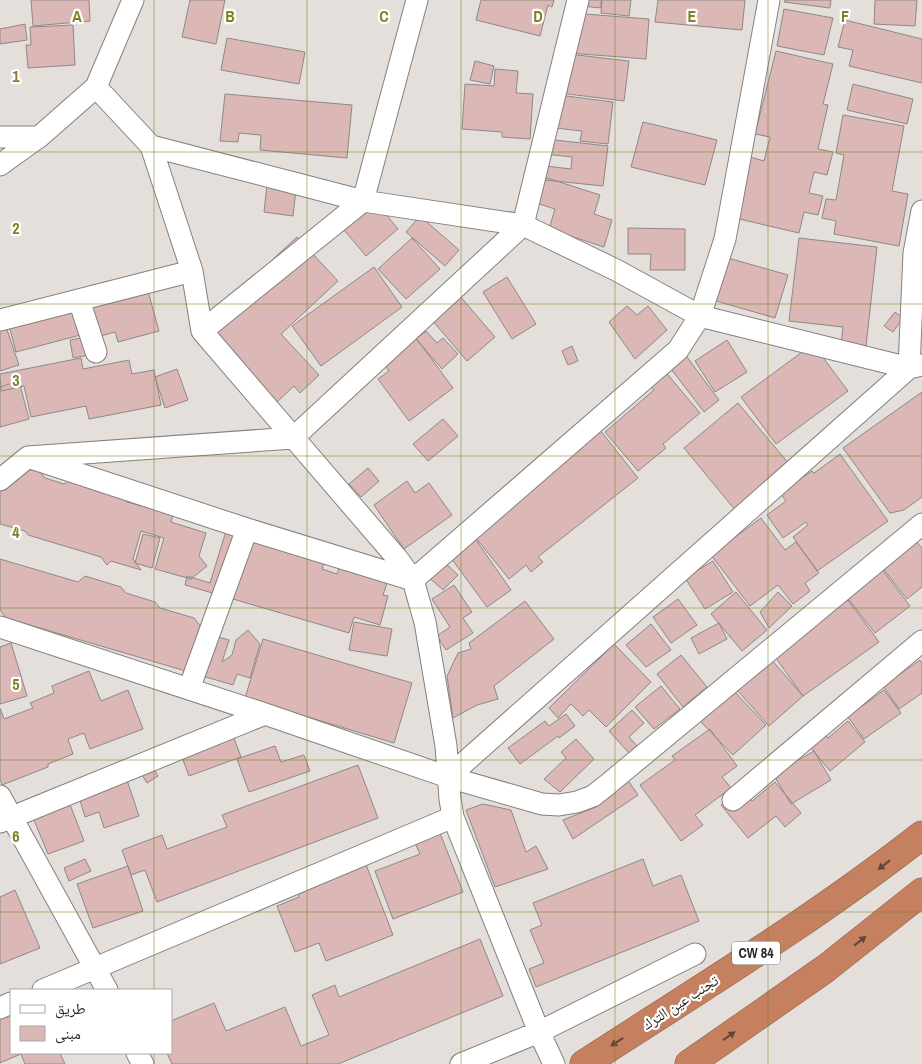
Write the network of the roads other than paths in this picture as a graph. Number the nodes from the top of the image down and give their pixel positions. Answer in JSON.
{"nodes":[{"id":1,"x":133,"y":0,"type":"edge"},
{"id":2,"x":417,"y":0,"type":"edge"},
{"id":3,"x":578,"y":0,"type":"edge"},
{"id":4,"x":769,"y":0,"type":"edge"},
{"id":5,"x":96,"y":87,"type":"junction"},
{"id":6,"x":0,"y":137,"type":"edge"},
{"id":7,"x":39,"y":137,"type":"junction"},
{"id":8,"x":151,"y":146,"type":"junction"},
{"id":9,"x":0,"y":166,"type":"edge"},
{"id":10,"x":363,"y":200,"type":"junction"},
{"id":11,"x":922,"y":211,"type":"edge"},
{"id":12,"x":523,"y":225,"type":"junction"},
{"id":13,"x":918,"y":249,"type":"edge"},
{"id":14,"x":192,"y":271,"type":"junction"},
{"id":15,"x":79,"y":300,"type":"junction"},
{"id":16,"x":700,"y":316,"type":"junction"},
{"id":17,"x":0,"y":320,"type":"edge"},
{"id":18,"x":202,"y":331,"type":"junction"},
{"id":19,"x":96,"y":352,"type":"dead end"},
{"id":20,"x":915,"y":366,"type":"edge"},
{"id":21,"x":293,"y":438,"type":"junction"},
{"id":22,"x":28,"y":457,"type":"junction"},
{"id":23,"x":0,"y":480,"type":"edge"},
{"id":24,"x":922,"y":524,"type":"edge"},
{"id":25,"x":247,"y":530,"type":"junction"},
{"id":26,"x":413,"y":580,"type":"junction"},
{"id":27,"x":0,"y":627,"type":"edge"},
{"id":28,"x":922,"y":641,"type":"edge"},
{"id":29,"x":190,"y":689,"type":"junction"},
{"id":30,"x":265,"y":714,"type":"junction"},
{"id":31,"x":448,"y":777,"type":"junction"},
{"id":32,"x":0,"y":796,"type":"edge"},
{"id":33,"x":733,"y":800,"type":"dead end"},
{"id":34,"x":453,"y":816,"type":"junction"},
{"id":35,"x":6,"y":819,"type":"edge"},
{"id":36,"x":922,"y":835,"type":"edge"},
{"id":37,"x":922,"y":892,"type":"edge"},
{"id":38,"x":695,"y":954,"type":"dead end"},
{"id":39,"x":96,"y":969,"type":"junction"},
{"id":40,"x":46,"y":989,"type":"edge"},
{"id":41,"x":106,"y":989,"type":"edge"},
{"id":42,"x":539,"y":1032,"type":"junction"},
{"id":43,"x":461,"y":1064,"type":"edge"},
{"id":44,"x":554,"y":1064,"type":"edge"},
{"id":45,"x":584,"y":1064,"type":"edge"},
{"id":46,"x":689,"y":1064,"type":"edge"}],
"edges":[{"from":1,"to":5,"type":"street"},
{"from":2,"to":10,"type":"street"},
{"from":3,"to":12,"type":"street"},
{"from":4,"to":16,"type":"street"},
{"from":5,"to":7,"type":"street"},
{"from":5,"to":8,"type":"street"},
{"from":6,"to":7,"type":"street"},
{"from":7,"to":9,"type":"street"},
{"from":8,"to":10,"type":"street"},
{"from":8,"to":14,"type":"street"},
{"from":10,"to":12,"type":"street"},
{"from":10,"to":18,"type":"street"},
{"from":11,"to":13,"type":"street"},
{"from":12,"to":16,"type":"street"},
{"from":12,"to":21,"type":"street"},
{"from":13,"to":20,"type":"street"},
{"from":14,"to":15,"type":"street"},
{"from":14,"to":18,"type":"street"},
{"from":15,"to":17,"type":"street"},
{"from":15,"to":19,"type":"street"},
{"from":16,"to":20,"type":"street"},
{"from":16,"to":26,"type":"street"},
{"from":18,"to":21,"type":"street"},
{"from":20,"to":31,"type":"street"},
{"from":21,"to":22,"type":"street"},
{"from":21,"to":26,"type":"street"},
{"from":22,"to":23,"type":"street"},
{"from":22,"to":25,"type":"street"},
{"from":24,"to":31,"type":"street"},
{"from":25,"to":26,"type":"street"},
{"from":25,"to":29,"type":"street"},
{"from":26,"to":31,"type":"street"},
{"from":27,"to":29,"type":"street"},
{"from":28,"to":33,"type":"street"},
{"from":29,"to":30,"type":"street"},
{"from":30,"to":31,"type":"street"},
{"from":30,"to":35,"type":"street"},
{"from":31,"to":34,"type":"street"},
{"from":32,"to":35,"type":"street"},
{"from":34,"to":39,"type":"street"},
{"from":34,"to":42,"type":"street"},
{"from":35,"to":39,"type":"street"},
{"from":36,"to":45,"type":"highway","name":"تجنب عين الترك","number":"CW 84","one_way":true},
{"from":46,"to":37,"type":"highway","one_way":true},
{"from":38,"to":42,"type":"street"},
{"from":39,"to":40,"type":"street"},
{"from":39,"to":41,"type":"street"},
{"from":42,"to":43,"type":"street"},
{"from":42,"to":44,"type":"street"}]}
